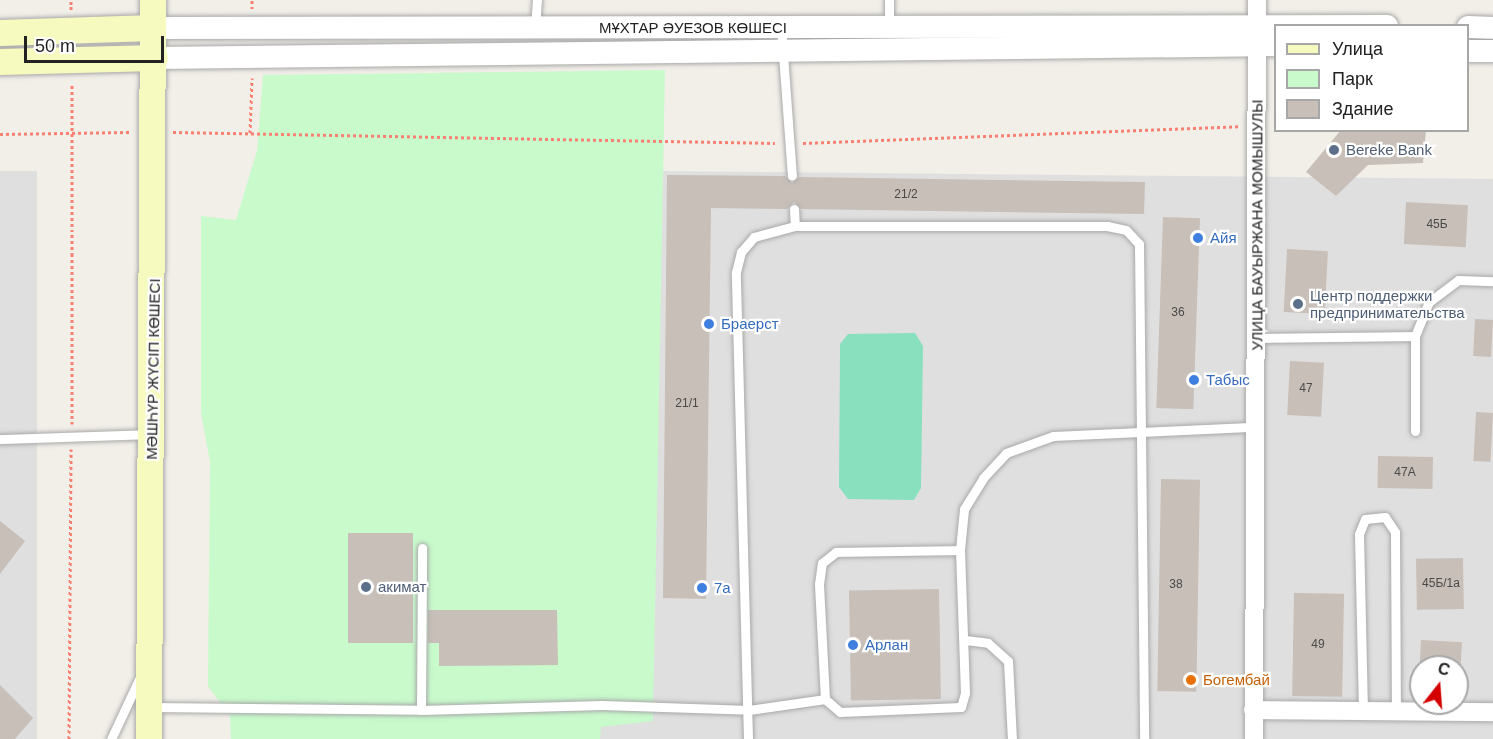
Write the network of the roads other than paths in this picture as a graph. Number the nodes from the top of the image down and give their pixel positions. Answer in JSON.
{"nodes":[{"id":1,"x":153,"y":0,"type":"edge"},
{"id":2,"x":537,"y":0,"type":"edge"},
{"id":3,"x":889,"y":0,"type":"edge"},
{"id":4,"x":1257,"y":0,"type":"edge"},
{"id":5,"x":889,"y":26,"type":"junction"},
{"id":6,"x":781,"y":27,"type":"junction"},
{"id":7,"x":1469,"y":27,"type":"edge"},
{"id":8,"x":153,"y":28,"type":"junction"},
{"id":9,"x":1493,"y":28,"type":"edge"},
{"id":10,"x":535,"y":29,"type":"junction"},
{"id":11,"x":0,"y":33,"type":"edge"},
{"id":12,"x":1264,"y":38,"type":"edge"},
{"id":13,"x":888,"y":49,"type":"junction"},
{"id":14,"x":784,"y":50,"type":"junction"},
{"id":15,"x":1469,"y":51,"type":"edge"},
{"id":16,"x":1493,"y":51,"type":"edge"},
{"id":17,"x":155,"y":58,"type":"junction"},
{"id":18,"x":0,"y":62,"type":"edge"},
{"id":19,"x":792,"y":177,"type":"dead end"},
{"id":20,"x":794,"y":209,"type":"dead end"},
{"id":21,"x":795,"y":226,"type":"junction"},
{"id":22,"x":1493,"y":281,"type":"edge"},
{"id":23,"x":1415,"y":336,"type":"junction"},
{"id":24,"x":1256,"y":338,"type":"junction"},
{"id":25,"x":1255,"y":428,"type":"junction"},
{"id":26,"x":1140,"y":430,"type":"junction"},
{"id":27,"x":1415,"y":431,"type":"dead end"},
{"id":28,"x":152,"y":434,"type":"junction"},
{"id":29,"x":0,"y":439,"type":"edge"},
{"id":30,"x":422,"y":548,"type":"dead end"},
{"id":31,"x":960,"y":550,"type":"junction"},
{"id":32,"x":965,"y":640,"type":"junction"},
{"id":33,"x":150,"y":657,"type":"junction"},
{"id":34,"x":825,"y":699,"type":"junction"},
{"id":35,"x":149,"y":707,"type":"junction"},
{"id":36,"x":421,"y":710,"type":"junction"},
{"id":37,"x":749,"y":710,"type":"junction"},
{"id":38,"x":1253,"y":710,"type":"junction"},
{"id":39,"x":1363,"y":711,"type":"junction"},
{"id":40,"x":1396,"y":711,"type":"junction"},
{"id":41,"x":1493,"y":712,"type":"edge"},
{"id":42,"x":111,"y":739,"type":"edge"},
{"id":43,"x":149,"y":739,"type":"edge"},
{"id":44,"x":748,"y":739,"type":"edge"},
{"id":45,"x":1012,"y":739,"type":"edge"},
{"id":46,"x":1144,"y":739,"type":"edge"},
{"id":47,"x":1254,"y":739,"type":"edge"}],
"edges":[{"from":1,"to":8,"type":"main road","name":"МӘШҺҮР ЖҮСІП КӨШЕСІ"},
{"from":2,"to":10,"type":"lane"},
{"from":3,"to":5,"type":"lane"},
{"from":4,"to":12,"type":"street","name":"УЛИЦА БАУЫРЖАНА МОМЫШУЛЫ"},
{"from":5,"to":6,"type":"street","name":"МҰХТАР ӘУЕЗОВ КӨШЕСІ"},
{"from":5,"to":12,"type":"street","name":"МҰХТАР ӘУЕЗОВ КӨШЕСІ"},
{"from":5,"to":13,"type":"lane"},
{"from":6,"to":10,"type":"street","name":"МҰХТАР ӘУЕЗОВ КӨШЕСІ"},
{"from":6,"to":14,"type":"lane"},
{"from":7,"to":9,"type":"street"},
{"from":8,"to":10,"type":"street","name":"МҰХТАР ӘУЕЗОВ КӨШЕСІ"},
{"from":8,"to":11,"type":"main road","name":"МҰХТАР ӘУЕЗОВ КӨШЕСІ"},
{"from":8,"to":17,"type":"main road","name":"МӘШҺҮР ЖҮСІП КӨШЕСІ"},
{"from":12,"to":13,"type":"street","name":"МҰХТАР ӘУЕЗОВ КӨШЕСІ"},
{"from":12,"to":24,"type":"street","name":"УЛИЦА БАУЫРЖАНА МОМЫШУЛЫ"},
{"from":13,"to":14,"type":"street","name":"МҰХТАР ӘУЕЗОВ КӨШЕСІ"},
{"from":14,"to":17,"type":"street","name":"МҰХТАР ӘУЕЗОВ КӨШЕСІ"},
{"from":14,"to":19,"type":"lane"},
{"from":15,"to":16,"type":"street"},
{"from":17,"to":18,"type":"main road","name":"МҰХТАР ӘУЕЗОВ КӨШЕСІ"},
{"from":17,"to":28,"type":"main road","name":"МӘШҺҮР ЖҮСІП КӨШЕСІ"},
{"from":20,"to":21,"type":"lane"},
{"from":21,"to":26,"type":"lane"},
{"from":21,"to":37,"type":"lane"},
{"from":22,"to":23,"type":"lane"},
{"from":23,"to":24,"type":"lane"},
{"from":23,"to":27,"type":"lane"},
{"from":24,"to":25,"type":"street","name":"УЛИЦА БАУЫРЖАНА МОМЫШУЛЫ"},
{"from":25,"to":26,"type":"lane"},
{"from":25,"to":38,"type":"street","name":"УЛИЦА БАУЫРЖАНА МОМЫШУЛЫ"},
{"from":26,"to":31,"type":"lane"},
{"from":26,"to":46,"type":"lane"},
{"from":28,"to":29,"type":"lane"},
{"from":28,"to":33,"type":"main road","name":"МӘШҺҮР ЖҮСІП КӨШЕСІ"},
{"from":30,"to":36,"type":"lane"},
{"from":31,"to":32,"type":"lane"},
{"from":31,"to":34,"type":"lane"},
{"from":32,"to":34,"type":"lane"},
{"from":32,"to":45,"type":"lane"},
{"from":33,"to":35,"type":"main road","name":"МӘШҺҮР ЖҮСІП КӨШЕСІ"},
{"from":33,"to":42,"type":"lane"},
{"from":34,"to":37,"type":"lane"},
{"from":35,"to":36,"type":"lane"},
{"from":35,"to":43,"type":"main road","name":"МӘШҺҮР ЖҮСІП КӨШЕСІ"},
{"from":36,"to":37,"type":"lane"},
{"from":37,"to":44,"type":"lane"},
{"from":38,"to":39,"type":"street"},
{"from":38,"to":47,"type":"street","name":"УЛИЦА БАУЫРЖАНА МОМЫШУЛЫ"},
{"from":39,"to":40,"type":"street"},
{"from":39,"to":40,"type":"lane"},
{"from":40,"to":41,"type":"street"}]}
